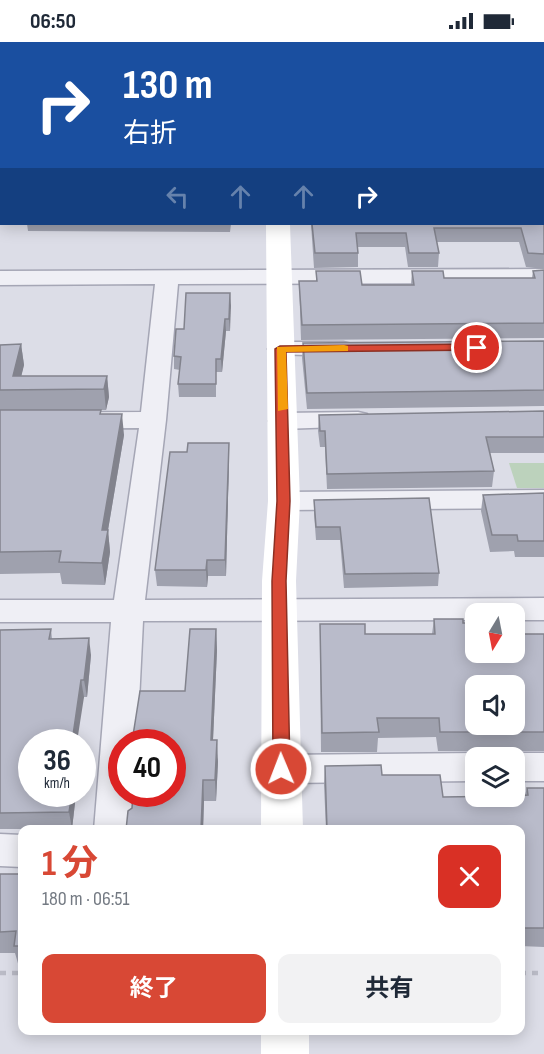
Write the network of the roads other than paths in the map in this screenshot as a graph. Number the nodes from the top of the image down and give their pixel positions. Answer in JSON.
{"nodes":[{"id":1,"x":278,"y":225,"type":"edge"},
{"id":2,"x":279,"y":276,"type":"junction"},
{"id":3,"x":544,"y":276,"type":"edge"},
{"id":4,"x":167,"y":277,"type":"junction"},
{"id":5,"x":0,"y":278,"type":"edge"},
{"id":6,"x":368,"y":348,"type":"edge"},
{"id":7,"x":280,"y":349,"type":"junction"},
{"id":8,"x":383,"y":419,"type":"edge"},
{"id":9,"x":153,"y":420,"type":"junction"},
{"id":10,"x":0,"y":421,"type":"edge"},
{"id":11,"x":282,"y":421,"type":"junction"},
{"id":12,"x":544,"y":500,"type":"edge"},
{"id":13,"x":284,"y":501,"type":"junction"},
{"id":14,"x":544,"y":609,"type":"edge"},
{"id":15,"x":279,"y":610,"type":"junction"},
{"id":16,"x":0,"y":611,"type":"edge"},
{"id":17,"x":128,"y":611,"type":"junction"},
{"id":18,"x":544,"y":766,"type":"edge"},
{"id":19,"x":465,"y":767,"type":"edge"},
{"id":20,"x":525,"y":767,"type":"edge"},
{"id":21,"x":281,"y":769,"type":"junction"},
{"id":22,"x":113,"y":825,"type":"edge"},
{"id":23,"x":282,"y":825,"type":"edge"},
{"id":24,"x":0,"y":850,"type":"edge"},
{"id":25,"x":18,"y":850,"type":"edge"},
{"id":26,"x":285,"y":1035,"type":"edge"},
{"id":27,"x":285,"y":1054,"type":"edge"}],
"edges":[{"from":1,"to":2,"type":"street"},
{"from":2,"to":3,"type":"street"},
{"from":2,"to":4,"type":"street"},
{"from":2,"to":7,"type":"street"},
{"from":4,"to":5,"type":"street"},
{"from":4,"to":9,"type":"street"},
{"from":6,"to":7,"type":"street"},
{"from":7,"to":11,"type":"street"},
{"from":8,"to":11,"type":"street"},
{"from":9,"to":10,"type":"street"},
{"from":9,"to":17,"type":"street"},
{"from":11,"to":13,"type":"street"},
{"from":12,"to":13,"type":"street"},
{"from":13,"to":15,"type":"street"},
{"from":14,"to":15,"type":"street"},
{"from":15,"to":17,"type":"street"},
{"from":15,"to":21,"type":"street"},
{"from":16,"to":17,"type":"street"},
{"from":17,"to":22,"type":"street"},
{"from":18,"to":20,"type":"street"},
{"from":19,"to":21,"type":"street"},
{"from":21,"to":23,"type":"street"},
{"from":24,"to":25,"type":"street"},
{"from":26,"to":27,"type":"street"}]}
